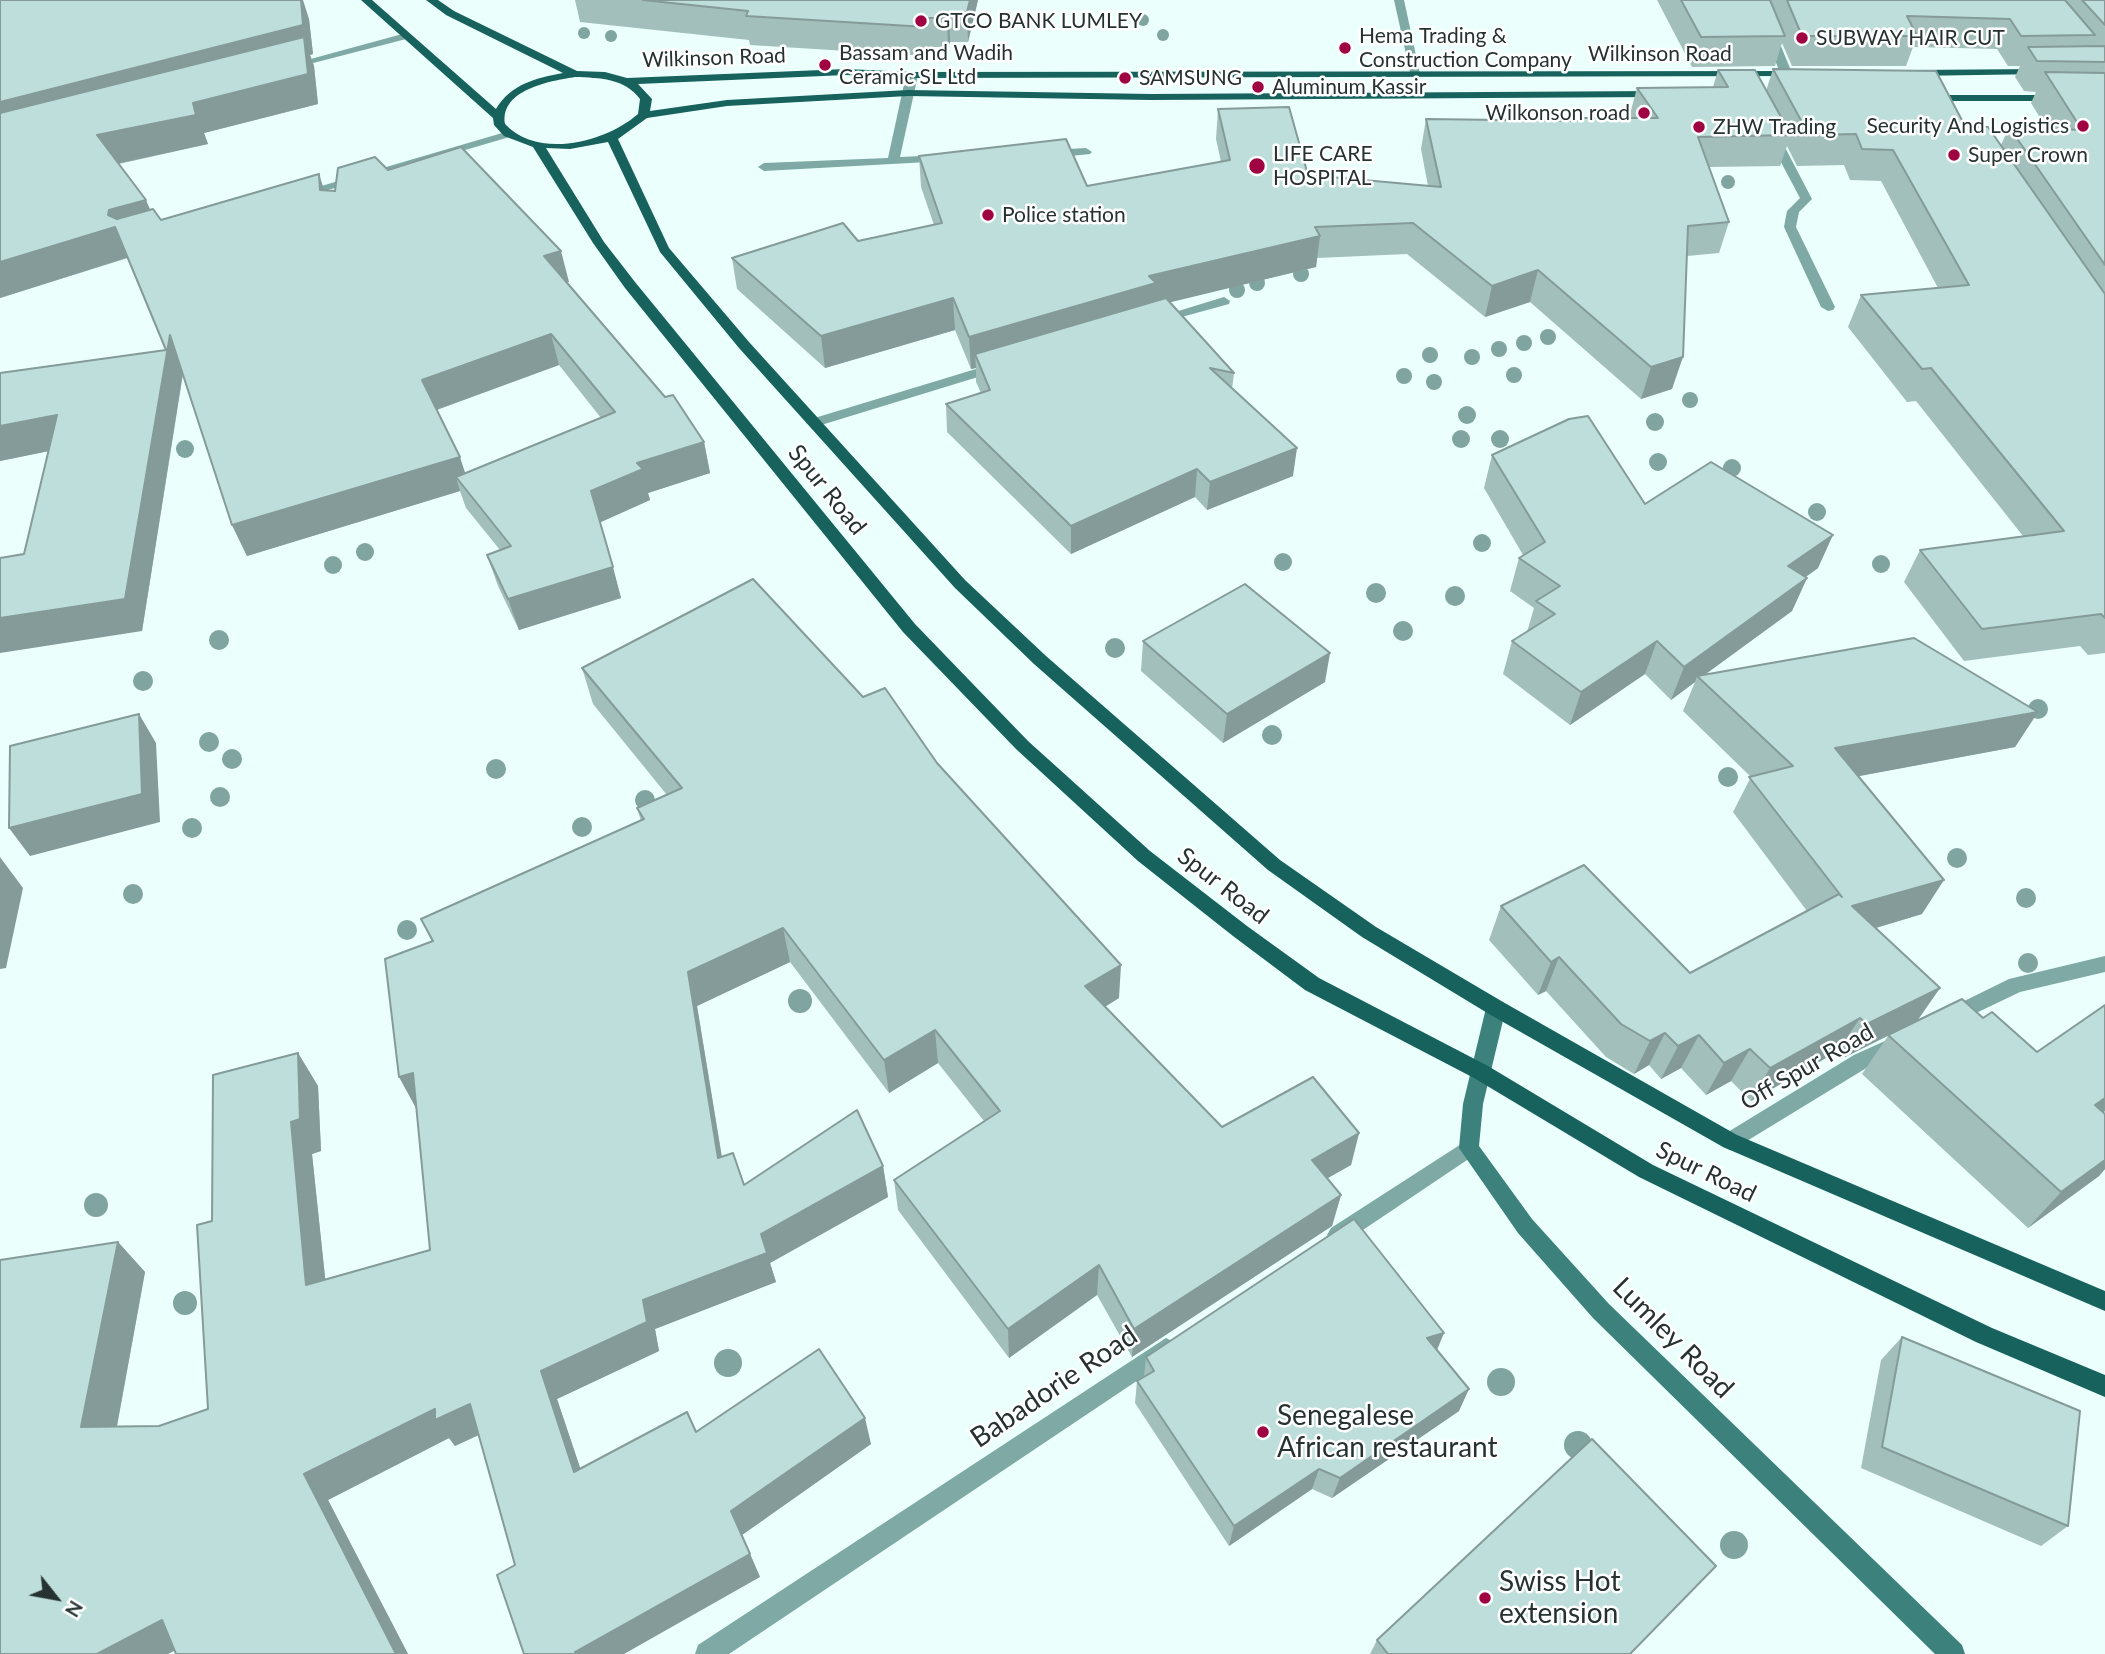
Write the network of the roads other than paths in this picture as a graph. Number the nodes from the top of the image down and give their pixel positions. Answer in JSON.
{"nodes":[{"id":1,"x":366,"y":0,"type":"edge"},
{"id":2,"x":431,"y":0,"type":"edge"},
{"id":3,"x":1399,"y":0,"type":"edge"},
{"id":4,"x":1757,"y":0,"type":"edge"},
{"id":5,"x":406,"y":37,"type":"junction"},
{"id":6,"x":271,"y":71,"type":"edge"},
{"id":7,"x":2054,"y":71,"type":"edge"},
{"id":8,"x":1416,"y":72,"type":"junction"},
{"id":9,"x":1786,"y":73,"type":"junction"},
{"id":10,"x":1813,"y":73,"type":"edge"},
{"id":11,"x":1905,"y":73,"type":"edge"},
{"id":12,"x":1930,"y":73,"type":"junction"},
{"id":13,"x":575,"y":74,"type":"junction"},
{"id":14,"x":912,"y":75,"type":"junction"},
{"id":15,"x":626,"y":81,"type":"junction"},
{"id":16,"x":908,"y":93,"type":"junction"},
{"id":17,"x":1669,"y":94,"type":"edge"},
{"id":18,"x":1917,"y":98,"type":"edge"},
{"id":19,"x":2105,"y":98,"type":"edge"},
{"id":20,"x":1948,"y":104,"type":"junction"},
{"id":21,"x":644,"y":115,"type":"junction"},
{"id":22,"x":498,"y":117,"type":"junction"},
{"id":23,"x":1763,"y":117,"type":"edge"},
{"id":24,"x":509,"y":134,"type":"junction"},
{"id":25,"x":611,"y":137,"type":"junction"},
{"id":26,"x":537,"y":144,"type":"junction"},
{"id":27,"x":1086,"y":152,"type":"dead end"},
{"id":28,"x":1045,"y":154,"type":"edge"},
{"id":29,"x":948,"y":159,"type":"edge"},
{"id":30,"x":894,"y":161,"type":"junction"},
{"id":31,"x":764,"y":167,"type":"dead end"},
{"id":32,"x":287,"y":198,"type":"edge"},
{"id":33,"x":1224,"y":300,"type":"dead end"},
{"id":34,"x":1828,"y":307,"type":"dead end"},
{"id":35,"x":1148,"y":322,"type":"edge"},
{"id":36,"x":1009,"y":363,"type":"edge"},
{"id":37,"x":813,"y":423,"type":"junction"},
{"id":38,"x":2105,"y":964,"type":"edge"},
{"id":39,"x":1496,"y":1008,"type":"junction"},
{"id":40,"x":1933,"y":1026,"type":"edge"},
{"id":41,"x":1909,"y":1037,"type":"edge"},
{"id":42,"x":1481,"y":1072,"type":"junction"},
{"id":43,"x":1730,"y":1141,"type":"junction"},
{"id":44,"x":1469,"y":1148,"type":"junction"},
{"id":45,"x":1319,"y":1247,"type":"edge"},
{"id":46,"x":2105,"y":1301,"type":"edge"},
{"id":47,"x":1181,"y":1339,"type":"edge"},
{"id":48,"x":2105,"y":1386,"type":"edge"},
{"id":49,"x":707,"y":1654,"type":"edge"},
{"id":50,"x":1954,"y":1654,"type":"edge"}],
"edges":[{"from":1,"to":5,"type":"main road"},
{"from":2,"to":13,"type":"main road"},
{"from":3,"to":8,"type":"street"},
{"from":4,"to":9,"type":"street"},
{"from":5,"to":6,"type":"street"},
{"from":5,"to":22,"type":"main road"},
{"from":7,"to":12,"type":"main road"},
{"from":8,"to":9,"type":"main road","name":"Wilkinson Road"},
{"from":8,"to":14,"type":"main road","name":"Wilkinson Road"},
{"from":9,"to":10,"type":"main road","name":"Wilkinson Road"},
{"from":11,"to":12,"type":"main road"},
{"from":12,"to":20,"type":"street"},
{"from":13,"to":15,"type":"main road","name":"Wilkinson Road"},
{"from":13,"to":22,"type":"main road"},
{"from":14,"to":15,"type":"main road","name":"Wilkinson Road"},
{"from":14,"to":16,"type":"street"},
{"from":15,"to":21,"type":"main road"},
{"from":16,"to":17,"type":"main road","name":"Wilkinson Road"},
{"from":16,"to":21,"type":"main road","name":"Wilkinson Road"},
{"from":16,"to":30,"type":"street"},
{"from":18,"to":20,"type":"main road"},
{"from":19,"to":20,"type":"main road"},
{"from":21,"to":25,"type":"main road"},
{"from":22,"to":24,"type":"main road"},
{"from":23,"to":34,"type":"street"},
{"from":24,"to":26,"type":"main road"},
{"from":24,"to":32,"type":"street"},
{"from":25,"to":26,"type":"main road"},
{"from":25,"to":37,"type":"main road","name":"Spur Road"},
{"from":26,"to":42,"type":"main road","name":"Spur Road"},
{"from":27,"to":28,"type":"street"},
{"from":29,"to":30,"type":"street"},
{"from":30,"to":31,"type":"street"},
{"from":33,"to":35,"type":"street"},
{"from":36,"to":37,"type":"street","name":"Spur Road"},
{"from":37,"to":39,"type":"main road","name":"Spur Road"},
{"from":38,"to":40,"type":"street"},
{"from":39,"to":42,"type":"street"},
{"from":39,"to":43,"type":"main road","name":"Spur Road"},
{"from":41,"to":43,"type":"street","name":"Off Spur Road"},
{"from":42,"to":44,"type":"street"},
{"from":42,"to":48,"type":"main road","name":"Spur Road"},
{"from":43,"to":46,"type":"main road","name":"Spur Road"},
{"from":44,"to":45,"type":"street"},
{"from":44,"to":50,"type":"street","name":"Lumley Road"},
{"from":47,"to":49,"type":"street","name":"Babadorie Road"}]}
